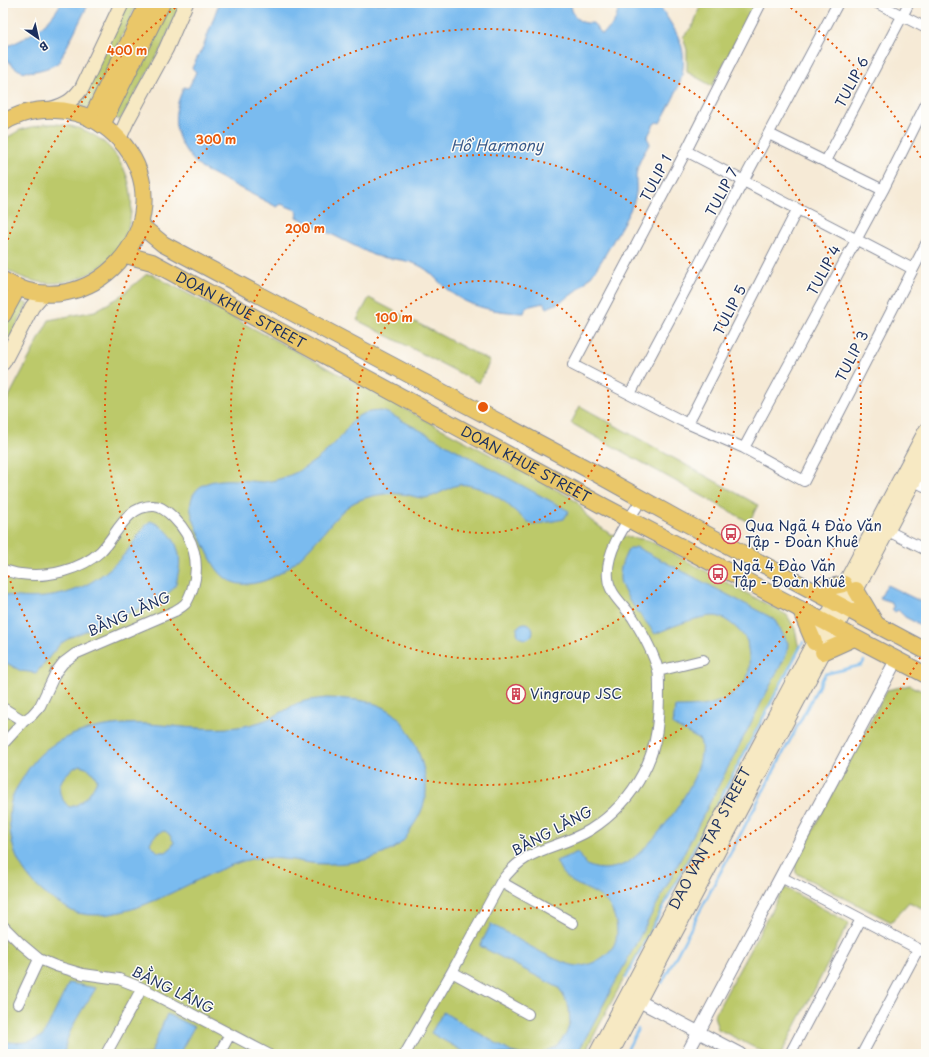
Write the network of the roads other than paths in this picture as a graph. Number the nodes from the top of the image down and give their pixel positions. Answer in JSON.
{"nodes":[{"id":1,"x":122,"y":3,"type":"edge"},
{"id":2,"x":148,"y":3,"type":"edge"},
{"id":3,"x":162,"y":3,"type":"edge"},
{"id":4,"x":186,"y":3,"type":"edge"},
{"id":5,"x":761,"y":3,"type":"edge"},
{"id":6,"x":838,"y":3,"type":"edge"},
{"id":7,"x":877,"y":3,"type":"edge"},
{"id":8,"x":909,"y":3,"type":"edge"},
{"id":9,"x":902,"y":17,"type":"junction"},
{"id":10,"x":926,"y":28,"type":"edge"},
{"id":11,"x":926,"y":104,"type":"edge"},
{"id":12,"x":51,"y":109,"type":"junction"},
{"id":13,"x":96,"y":122,"type":"junction"},
{"id":14,"x":3,"y":123,"type":"edge"},
{"id":15,"x":769,"y":134,"type":"junction"},
{"id":16,"x":119,"y":140,"type":"junction"},
{"id":17,"x":686,"y":151,"type":"junction"},
{"id":18,"x":826,"y":161,"type":"junction"},
{"id":19,"x":743,"y":182,"type":"junction"},
{"id":20,"x":883,"y":190,"type":"junction"},
{"id":21,"x":798,"y":210,"type":"junction"},
{"id":22,"x":140,"y":225,"type":"junction"},
{"id":23,"x":856,"y":240,"type":"junction"},
{"id":24,"x":926,"y":244,"type":"edge"},
{"id":25,"x":126,"y":255,"type":"junction"},
{"id":26,"x":913,"y":269,"type":"junction"},
{"id":27,"x":7,"y":284,"type":"edge"},
{"id":28,"x":43,"y":294,"type":"junction"},
{"id":29,"x":3,"y":315,"type":"edge"},
{"id":30,"x":3,"y":363,"type":"edge"},
{"id":31,"x":630,"y":394,"type":"junction"},
{"id":32,"x":688,"y":423,"type":"junction"},
{"id":33,"x":926,"y":430,"type":"edge"},
{"id":34,"x":744,"y":448,"type":"junction"},
{"id":35,"x":926,"y":458,"type":"edge"},
{"id":36,"x":920,"y":484,"type":"edge"},
{"id":37,"x":642,"y":499,"type":"junction"},
{"id":38,"x":629,"y":520,"type":"junction"},
{"id":39,"x":888,"y":531,"type":"junction"},
{"id":40,"x":926,"y":550,"type":"edge"},
{"id":41,"x":3,"y":570,"type":"edge"},
{"id":42,"x":850,"y":587,"type":"junction"},
{"id":43,"x":813,"y":591,"type":"junction"},
{"id":44,"x":841,"y":605,"type":"junction"},
{"id":45,"x":800,"y":609,"type":"junction"},
{"id":46,"x":876,"y":624,"type":"junction"},
{"id":47,"x":830,"y":625,"type":"junction"},
{"id":48,"x":854,"y":638,"type":"junction"},
{"id":49,"x":819,"y":647,"type":"junction"},
{"id":50,"x":926,"y":651,"type":"edge"},
{"id":51,"x":703,"y":660,"type":"dead end"},
{"id":52,"x":896,"y":660,"type":"junction"},
{"id":53,"x":658,"y":671,"type":"junction"},
{"id":54,"x":926,"y":675,"type":"edge"},
{"id":55,"x":3,"y":708,"type":"edge"},
{"id":56,"x":24,"y":721,"type":"junction"},
{"id":57,"x":3,"y":744,"type":"edge"},
{"id":58,"x":781,"y":877,"type":"junction"},
{"id":59,"x":501,"y":882,"type":"junction"},
{"id":60,"x":861,"y":919,"type":"junction"},
{"id":61,"x":573,"y":923,"type":"dead end"},
{"id":62,"x":3,"y":926,"type":"edge"},
{"id":63,"x":922,"y":951,"type":"edge"},
{"id":64,"x":39,"y":959,"type":"junction"},
{"id":65,"x":452,"y":972,"type":"junction"},
{"id":66,"x":142,"y":988,"type":"junction"},
{"id":67,"x":639,"y":1001,"type":"junction"},
{"id":68,"x":18,"y":1004,"type":"dead end"},
{"id":69,"x":528,"y":1014,"type":"dead end"},
{"id":70,"x":698,"y":1032,"type":"junction"},
{"id":71,"x":230,"y":1034,"type":"junction"},
{"id":72,"x":106,"y":1054,"type":"edge"},
{"id":73,"x":219,"y":1054,"type":"edge"},
{"id":74,"x":268,"y":1054,"type":"edge"},
{"id":75,"x":405,"y":1054,"type":"edge"},
{"id":76,"x":596,"y":1054,"type":"edge"},
{"id":77,"x":611,"y":1054,"type":"edge"},
{"id":78,"x":687,"y":1054,"type":"edge"},
{"id":79,"x":740,"y":1054,"type":"edge"},
{"id":80,"x":790,"y":1054,"type":"edge"},
{"id":81,"x":862,"y":1054,"type":"edge"}],
"edges":[{"from":1,"to":12,"type":"main road"},
{"from":2,"to":13,"type":"main road"},
{"from":3,"to":13,"type":"main road"},
{"from":4,"to":16,"type":"main road"},
{"from":5,"to":17,"type":"street","name":"TULIP 1"},
{"from":6,"to":15,"type":"street","name":"TULIP 7"},
{"from":7,"to":9,"type":"street"},
{"from":8,"to":9,"type":"street","name":"TULIP 6"},
{"from":9,"to":10,"type":"street"},
{"from":9,"to":18,"type":"street","name":"TULIP 6"},
{"from":11,"to":20,"type":"street","name":"TULIP 4"},
{"from":12,"to":13,"type":"main road"},
{"from":12,"to":14,"type":"main road"},
{"from":13,"to":16,"type":"main road"},
{"from":15,"to":18,"type":"street"},
{"from":15,"to":19,"type":"street","name":"TULIP 7"},
{"from":16,"to":22,"type":"main road"},
{"from":17,"to":19,"type":"street"},
{"from":17,"to":31,"type":"street","name":"TULIP 1"},
{"from":18,"to":20,"type":"street"},
{"from":19,"to":21,"type":"street"},
{"from":19,"to":31,"type":"street","name":"TULIP 7"},
{"from":20,"to":23,"type":"street","name":"TULIP 4"},
{"from":21,"to":23,"type":"street"},
{"from":21,"to":32,"type":"street","name":"TULIP 5"},
{"from":22,"to":25,"type":"main road"},
{"from":22,"to":37,"type":"main road","name":"DOAN KHUE STREET"},
{"from":23,"to":26,"type":"street"},
{"from":23,"to":34,"type":"street","name":"TULIP 4"},
{"from":24,"to":26,"type":"street","name":"TULIP 3"},
{"from":25,"to":28,"type":"main road"},
{"from":25,"to":38,"type":"main road","name":"DOAN KHUE STREET"},
{"from":26,"to":34,"type":"street","name":"TULIP 3"},
{"from":27,"to":28,"type":"main road"},
{"from":27,"to":29,"type":"main road"},
{"from":28,"to":30,"type":"main road"},
{"from":31,"to":32,"type":"street"},
{"from":32,"to":34,"type":"street"},
{"from":33,"to":42,"type":"main road"},
{"from":35,"to":36,"type":"main road"},
{"from":36,"to":39,"type":"main road"},
{"from":37,"to":38,"type":"street","name":"BẰNG LĂNG"},
{"from":37,"to":43,"type":"main road","name":"DOAN KHUE STREET"},
{"from":38,"to":45,"type":"main road","name":"DOAN KHUE STREET"},
{"from":38,"to":53,"type":"street","name":"BẰNG LĂNG"},
{"from":39,"to":40,"type":"street"},
{"from":39,"to":42,"type":"main road"},
{"from":41,"to":56,"type":"street","name":"BẰNG LĂNG"},
{"from":42,"to":43,"type":"main road"},
{"from":42,"to":44,"type":"main road","name":"DAO VAN TAP STREET"},
{"from":42,"to":46,"type":"main road"},
{"from":43,"to":44,"type":"main road","name":"DOAN KHUE STREET"},
{"from":44,"to":46,"type":"main road","name":"DOAN KHUE STREET"},
{"from":44,"to":47,"type":"main road","name":"DAO VAN TAP STREET"},
{"from":45,"to":47,"type":"main road","name":"DOAN KHUE STREET"},
{"from":45,"to":49,"type":"main road"},
{"from":46,"to":50,"type":"main road","name":"DOAN KHUE STREET"},
{"from":47,"to":48,"type":"main road","name":"DOAN KHUE STREET"},
{"from":47,"to":49,"type":"main road","name":"DAO VAN TAP STREET"},
{"from":48,"to":49,"type":"main road"},
{"from":48,"to":52,"type":"main road","name":"DOAN KHUE STREET"},
{"from":49,"to":67,"type":"main road","name":"DAO VAN TAP STREET"},
{"from":49,"to":76,"type":"main road","name":"DAO VAN TAP STREET"},
{"from":51,"to":53,"type":"street"},
{"from":52,"to":54,"type":"main road","name":"DOAN KHUE STREET"},
{"from":52,"to":58,"type":"street"},
{"from":53,"to":59,"type":"street","name":"BẰNG LĂNG"},
{"from":55,"to":56,"type":"street"},
{"from":56,"to":57,"type":"street","name":"BẰNG LĂNG"},
{"from":58,"to":60,"type":"street"},
{"from":58,"to":70,"type":"street"},
{"from":59,"to":61,"type":"street"},
{"from":59,"to":65,"type":"street","name":"BẰNG LĂNG"},
{"from":60,"to":63,"type":"street"},
{"from":60,"to":80,"type":"street"},
{"from":62,"to":64,"type":"street","name":"BẰNG LĂNG"},
{"from":63,"to":81,"type":"street"},
{"from":64,"to":66,"type":"street","name":"BẰNG LĂNG"},
{"from":64,"to":68,"type":"street"},
{"from":65,"to":69,"type":"street"},
{"from":65,"to":75,"type":"street","name":"BẰNG LĂNG"},
{"from":66,"to":71,"type":"street","name":"BẰNG LĂNG"},
{"from":66,"to":72,"type":"street"},
{"from":67,"to":70,"type":"street"},
{"from":67,"to":77,"type":"main road","name":"DAO VAN TAP STREET"},
{"from":70,"to":78,"type":"street"},
{"from":70,"to":79,"type":"street"},
{"from":71,"to":73,"type":"street"},
{"from":71,"to":74,"type":"street","name":"BẰNG LĂNG"}]}
